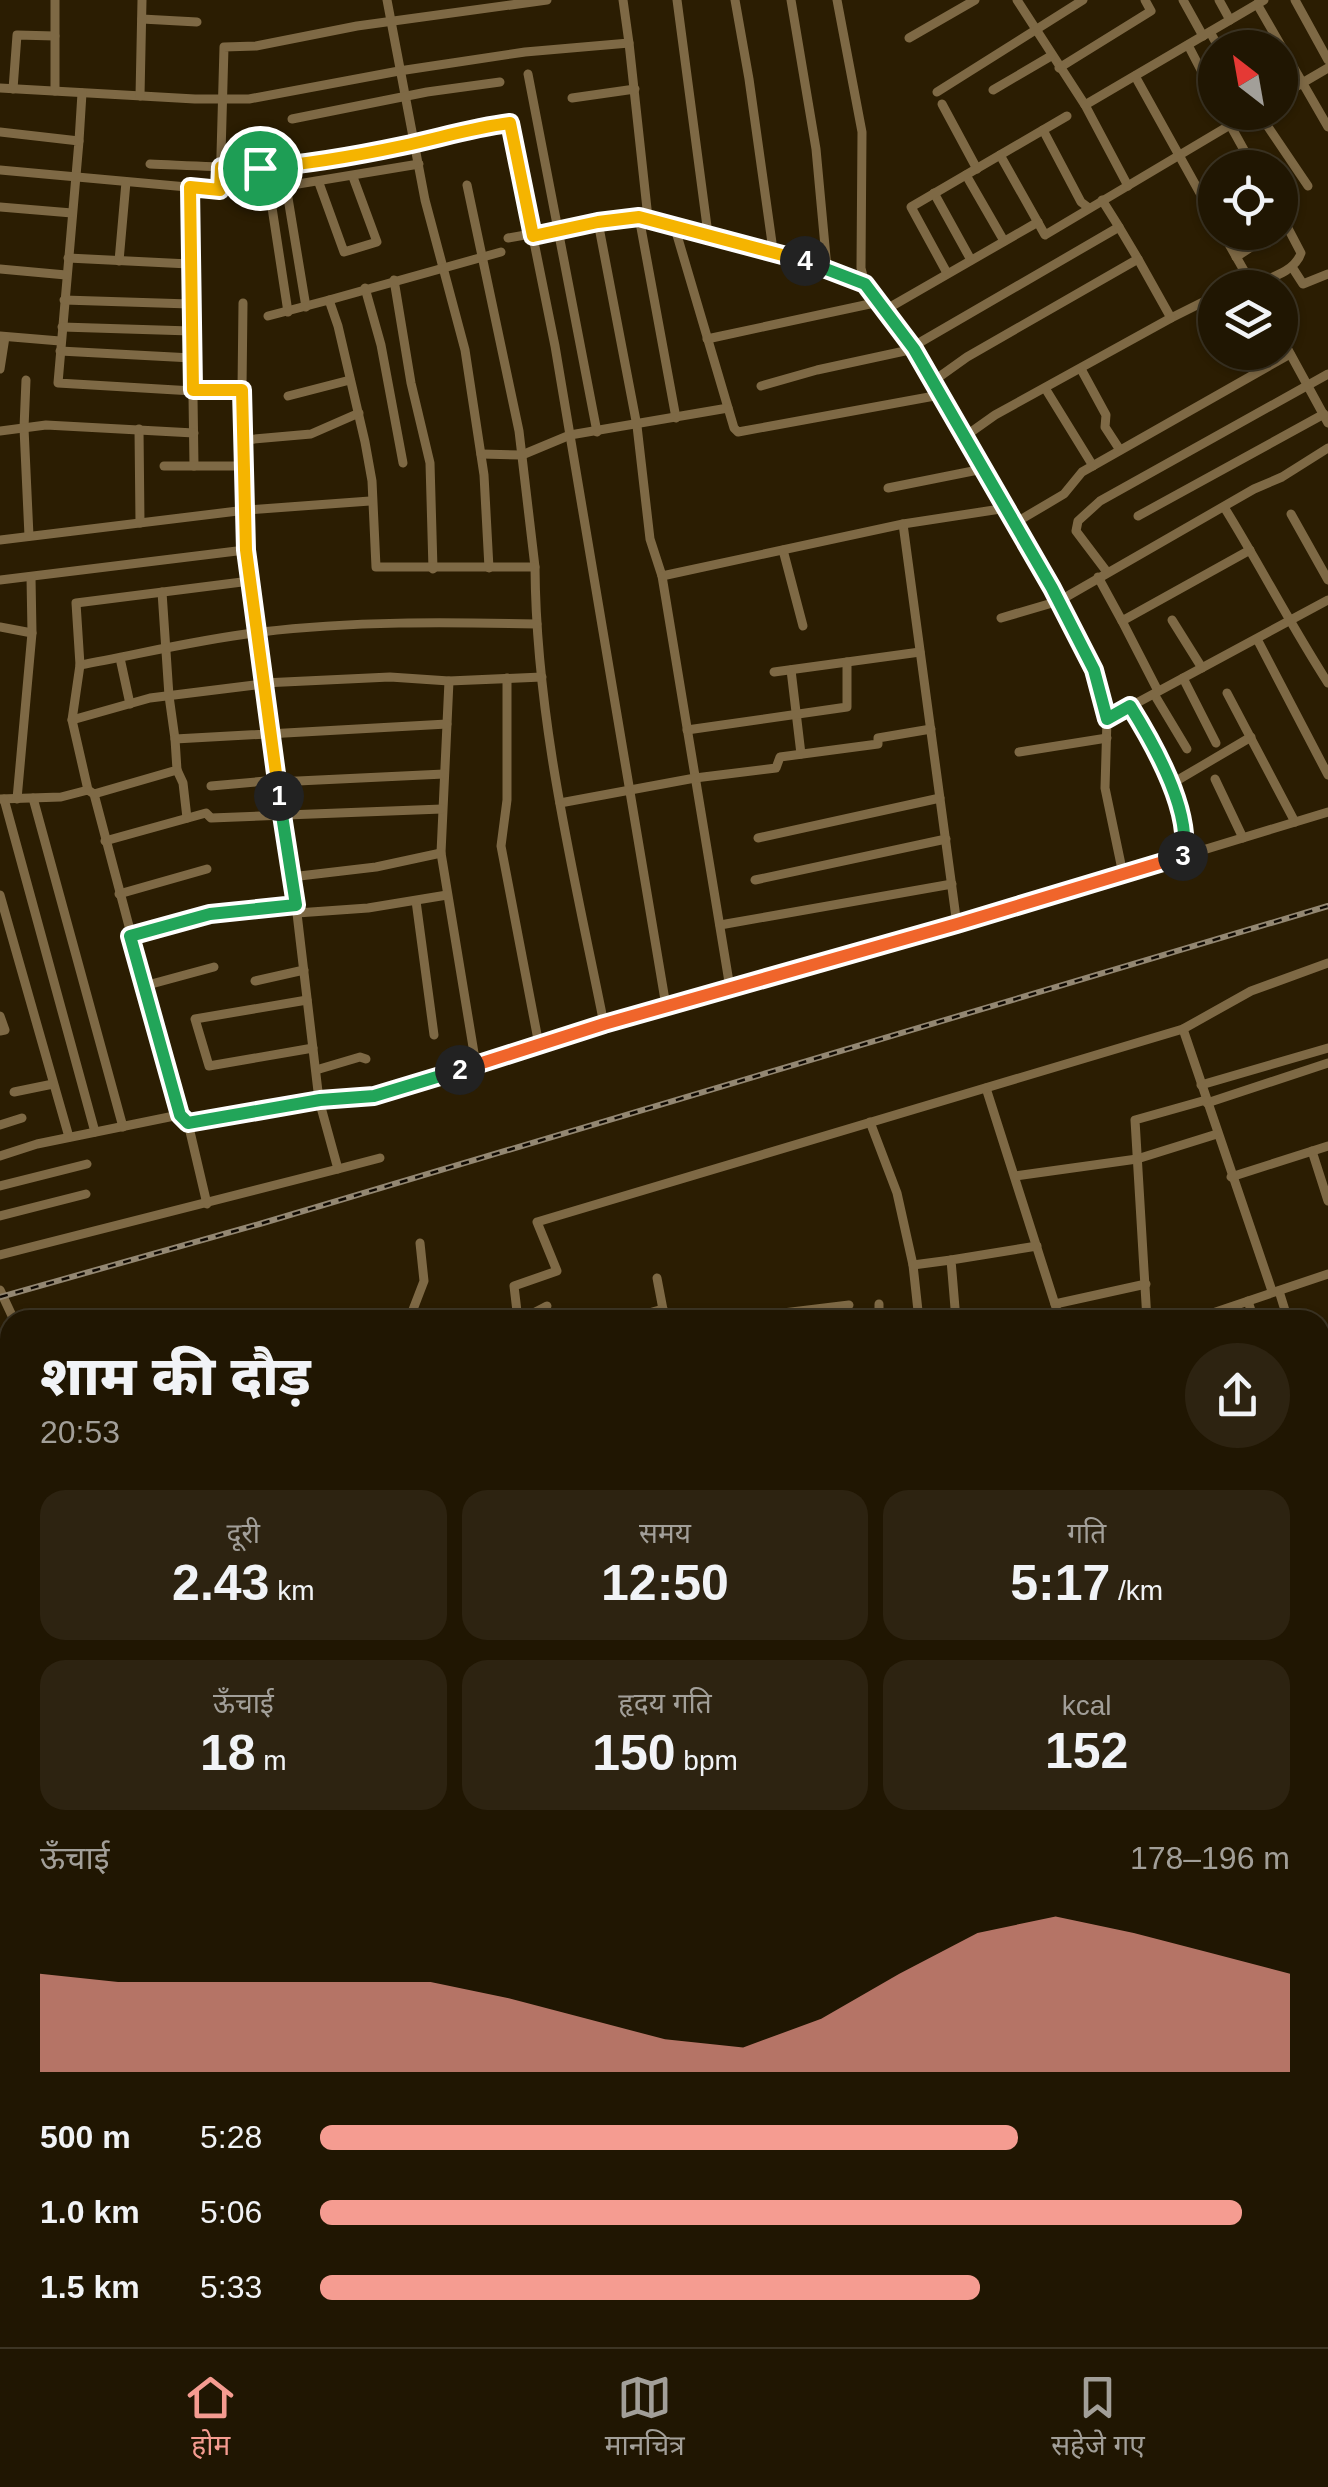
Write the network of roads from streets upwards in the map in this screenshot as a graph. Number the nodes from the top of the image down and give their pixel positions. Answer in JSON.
{"nodes":[{"id":1,"x":55,"y":0,"type":"edge"},
{"id":2,"x":142,"y":0,"type":"edge"},
{"id":3,"x":387,"y":0,"type":"edge"},
{"id":4,"x":547,"y":0,"type":"edge"},
{"id":5,"x":623,"y":0,"type":"edge"},
{"id":6,"x":676,"y":0,"type":"edge"},
{"id":7,"x":734,"y":0,"type":"edge"},
{"id":8,"x":791,"y":0,"type":"edge"},
{"id":9,"x":837,"y":0,"type":"edge"},
{"id":10,"x":975,"y":0,"type":"edge"},
{"id":11,"x":1083,"y":0,"type":"edge"},
{"id":12,"x":1145,"y":0,"type":"edge"},
{"id":13,"x":1183,"y":0,"type":"edge"},
{"id":14,"x":1219,"y":0,"type":"edge"},
{"id":15,"x":1296,"y":0,"type":"edge"},
{"id":16,"x":1023,"y":2,"type":"edge"},
{"id":17,"x":1260,"y":2,"type":"edge"},
{"id":18,"x":142,"y":19,"type":"junction"},
{"id":19,"x":1230,"y":20,"type":"junction"},
{"id":20,"x":198,"y":22,"type":"dead end"},
{"id":21,"x":391,"y":23,"type":"junction"},
{"id":22,"x":1034,"y":30,"type":"junction"},
{"id":23,"x":1203,"y":30,"type":"edge"},
{"id":24,"x":1213,"y":30,"type":"edge"},
{"id":25,"x":55,"y":36,"type":"junction"},
{"id":26,"x":908,"y":38,"type":"dead end"},
{"id":27,"x":1198,"y":39,"type":"edge"},
{"id":28,"x":629,"y":43,"type":"junction"},
{"id":29,"x":1188,"y":45,"type":"junction"},
{"id":30,"x":1051,"y":56,"type":"junction"},
{"id":31,"x":1328,"y":60,"type":"edge"},
{"id":32,"x":1198,"y":64,"type":"edge"},
{"id":33,"x":1059,"y":68,"type":"junction"},
{"id":34,"x":1328,"y":68,"type":"edge"},
{"id":35,"x":399,"y":71,"type":"junction"},
{"id":36,"x":528,"y":74,"type":"dead end"},
{"id":37,"x":1135,"y":76,"type":"junction"},
{"id":38,"x":500,"y":82,"type":"dead end"},
{"id":39,"x":1302,"y":83,"type":"junction"},
{"id":40,"x":1298,"y":85,"type":"edge"},
{"id":41,"x":0,"y":88,"type":"edge"},
{"id":42,"x":634,"y":88,"type":"junction"},
{"id":43,"x":13,"y":89,"type":"junction"},
{"id":44,"x":993,"y":90,"type":"dead end"},
{"id":45,"x":55,"y":91,"type":"junction"},
{"id":46,"x":937,"y":92,"type":"dead end"},
{"id":47,"x":82,"y":93,"type":"junction"},
{"id":48,"x":140,"y":96,"type":"junction"},
{"id":49,"x":405,"y":97,"type":"junction"},
{"id":50,"x":572,"y":98,"type":"dead end"},
{"id":51,"x":222,"y":99,"type":"junction"},
{"id":52,"x":942,"y":104,"type":"dead end"},
{"id":53,"x":1085,"y":106,"type":"junction"},
{"id":54,"x":1067,"y":116,"type":"dead end"},
{"id":55,"x":292,"y":119,"type":"dead end"},
{"id":56,"x":1328,"y":127,"type":"edge"},
{"id":57,"x":1043,"y":130,"type":"junction"},
{"id":58,"x":1225,"y":130,"type":"edge"},
{"id":59,"x":1268,"y":130,"type":"edge"},
{"id":60,"x":0,"y":132,"type":"edge"},
{"id":61,"x":79,"y":141,"type":"junction"},
{"id":62,"x":413,"y":143,"type":"junction"},
{"id":63,"x":1000,"y":155,"type":"junction"},
{"id":64,"x":1180,"y":156,"type":"junction"},
{"id":65,"x":150,"y":164,"type":"dead end"},
{"id":66,"x":419,"y":164,"type":"junction"},
{"id":67,"x":221,"y":167,"type":"junction"},
{"id":68,"x":978,"y":168,"type":"junction"},
{"id":69,"x":0,"y":170,"type":"edge"},
{"id":70,"x":966,"y":175,"type":"junction"},
{"id":71,"x":77,"y":177,"type":"junction"},
{"id":72,"x":353,"y":177,"type":"junction"},
{"id":73,"x":126,"y":182,"type":"junction"},
{"id":74,"x":319,"y":182,"type":"junction"},
{"id":75,"x":467,"y":184,"type":"dead end"},
{"id":76,"x":286,"y":186,"type":"junction"},
{"id":77,"x":1128,"y":186,"type":"junction"},
{"id":78,"x":1308,"y":186,"type":"dead end"},
{"id":79,"x":190,"y":187,"type":"junction"},
{"id":80,"x":268,"y":188,"type":"junction"},
{"id":81,"x":1198,"y":189,"type":"edge"},
{"id":82,"x":220,"y":190,"type":"junction"},
{"id":83,"x":934,"y":193,"type":"junction"},
{"id":84,"x":1102,"y":200,"type":"junction"},
{"id":85,"x":0,"y":207,"type":"edge"},
{"id":86,"x":1089,"y":208,"type":"junction"},
{"id":87,"x":72,"y":214,"type":"junction"},
{"id":88,"x":644,"y":218,"type":"junction"},
{"id":89,"x":598,"y":222,"type":"junction"},
{"id":90,"x":1038,"y":222,"type":"junction"},
{"id":91,"x":674,"y":226,"type":"junction"},
{"id":92,"x":1119,"y":227,"type":"junction"},
{"id":93,"x":557,"y":230,"type":"junction"},
{"id":94,"x":708,"y":234,"type":"junction"},
{"id":95,"x":533,"y":236,"type":"junction"},
{"id":96,"x":508,"y":238,"type":"dead end"},
{"id":97,"x":1004,"y":241,"type":"junction"},
{"id":98,"x":1298,"y":248,"type":"edge"},
{"id":99,"x":774,"y":250,"type":"junction"},
{"id":100,"x":1232,"y":250,"type":"edge"},
{"id":101,"x":1247,"y":250,"type":"edge"},
{"id":102,"x":501,"y":252,"type":"dead end"},
{"id":103,"x":482,"y":257,"type":"junction"},
{"id":104,"x":1236,"y":257,"type":"junction"},
{"id":105,"x":68,"y":258,"type":"junction"},
{"id":106,"x":1138,"y":259,"type":"junction"},
{"id":107,"x":971,"y":260,"type":"junction"},
{"id":108,"x":120,"y":261,"type":"junction"},
{"id":109,"x":189,"y":264,"type":"junction"},
{"id":110,"x":1292,"y":267,"type":"junction"},
{"id":111,"x":443,"y":268,"type":"junction"},
{"id":112,"x":826,"y":268,"type":"junction"},
{"id":113,"x":0,"y":270,"type":"edge"},
{"id":114,"x":1244,"y":270,"type":"edge"},
{"id":115,"x":1285,"y":270,"type":"edge"},
{"id":116,"x":947,"y":273,"type":"junction"},
{"id":117,"x":1328,"y":274,"type":"edge"},
{"id":118,"x":66,"y":275,"type":"junction"},
{"id":119,"x":394,"y":280,"type":"junction"},
{"id":120,"x":865,"y":284,"type":"junction"},
{"id":121,"x":365,"y":288,"type":"junction"},
{"id":122,"x":64,"y":300,"type":"junction"},
{"id":123,"x":329,"y":300,"type":"junction"},
{"id":124,"x":243,"y":302,"type":"dead end"},
{"id":125,"x":190,"y":304,"type":"junction"},
{"id":126,"x":1198,"y":304,"type":"edge"},
{"id":127,"x":882,"y":306,"type":"junction"},
{"id":128,"x":306,"y":307,"type":"junction"},
{"id":129,"x":288,"y":312,"type":"junction"},
{"id":130,"x":268,"y":316,"type":"dead end"},
{"id":131,"x":1171,"y":318,"type":"junction"},
{"id":132,"x":62,"y":327,"type":"junction"},
{"id":133,"x":191,"y":331,"type":"junction"},
{"id":134,"x":3,"y":336,"type":"edge"},
{"id":135,"x":708,"y":339,"type":"junction"},
{"id":136,"x":60,"y":346,"type":"junction"},
{"id":137,"x":913,"y":348,"type":"junction"},
{"id":138,"x":192,"y":358,"type":"junction"},
{"id":139,"x":1081,"y":368,"type":"junction"},
{"id":140,"x":1298,"y":368,"type":"edge"},
{"id":141,"x":0,"y":369,"type":"edge"},
{"id":142,"x":1262,"y":370,"type":"edge"},
{"id":143,"x":1328,"y":374,"type":"edge"},
{"id":144,"x":26,"y":380,"type":"dead end"},
{"id":145,"x":350,"y":380,"type":"junction"},
{"id":146,"x":932,"y":382,"type":"junction"},
{"id":147,"x":1308,"y":385,"type":"junction"},
{"id":148,"x":761,"y":386,"type":"dead end"},
{"id":149,"x":1045,"y":388,"type":"junction"},
{"id":150,"x":193,"y":390,"type":"junction"},
{"id":151,"x":242,"y":390,"type":"junction"},
{"id":152,"x":940,"y":395,"type":"junction"},
{"id":153,"x":288,"y":396,"type":"dead end"},
{"id":154,"x":728,"y":408,"type":"junction"},
{"id":155,"x":359,"y":413,"type":"junction"},
{"id":156,"x":676,"y":418,"type":"junction"},
{"id":157,"x":1326,"y":418,"type":"edge"},
{"id":158,"x":637,"y":426,"type":"junction"},
{"id":159,"x":24,"y":428,"type":"junction"},
{"id":160,"x":139,"y":429,"type":"junction"},
{"id":161,"x":0,"y":430,"type":"edge"},
{"id":162,"x":597,"y":432,"type":"junction"},
{"id":163,"x":194,"y":433,"type":"junction"},
{"id":164,"x":570,"y":435,"type":"junction"},
{"id":165,"x":964,"y":437,"type":"junction"},
{"id":166,"x":244,"y":440,"type":"junction"},
{"id":167,"x":1328,"y":448,"type":"edge"},
{"id":168,"x":1120,"y":450,"type":"junction"},
{"id":169,"x":482,"y":454,"type":"junction"},
{"id":170,"x":522,"y":455,"type":"junction"},
{"id":171,"x":403,"y":463,"type":"dead end"},
{"id":172,"x":164,"y":466,"type":"dead end"},
{"id":173,"x":194,"y":466,"type":"junction"},
{"id":174,"x":245,"y":466,"type":"junction"},
{"id":175,"x":1093,"y":466,"type":"junction"},
{"id":176,"x":983,"y":469,"type":"junction"},
{"id":177,"x":888,"y":488,"type":"dead end"},
{"id":178,"x":370,"y":501,"type":"junction"},
{"id":179,"x":1224,"y":507,"type":"junction"},
{"id":180,"x":1007,"y":508,"type":"junction"},
{"id":181,"x":246,"y":510,"type":"junction"},
{"id":182,"x":1291,"y":514,"type":"dead end"},
{"id":183,"x":1138,"y":516,"type":"dead end"},
{"id":184,"x":140,"y":523,"type":"junction"},
{"id":185,"x":1016,"y":523,"type":"junction"},
{"id":186,"x":902,"y":524,"type":"junction"},
{"id":187,"x":29,"y":536,"type":"junction"},
{"id":188,"x":1,"y":537,"type":"edge"},
{"id":189,"x":246,"y":550,"type":"junction"},
{"id":190,"x":783,"y":550,"type":"junction"},
{"id":191,"x":1250,"y":550,"type":"junction"},
{"id":192,"x":535,"y":567,"type":"junction"},
{"id":193,"x":489,"y":568,"type":"junction"},
{"id":194,"x":433,"y":569,"type":"junction"},
{"id":195,"x":1102,"y":574,"type":"junction"},
{"id":196,"x":662,"y":576,"type":"junction"},
{"id":197,"x":31,"y":577,"type":"junction"},
{"id":198,"x":0,"y":580,"type":"edge"},
{"id":199,"x":1328,"y":580,"type":"edge"},
{"id":200,"x":250,"y":581,"type":"junction"},
{"id":201,"x":162,"y":592,"type":"junction"},
{"id":202,"x":1328,"y":600,"type":"edge"},
{"id":203,"x":1059,"y":601,"type":"junction"},
{"id":204,"x":1002,"y":618,"type":"dead end"},
{"id":205,"x":1172,"y":620,"type":"dead end"},
{"id":206,"x":1122,"y":622,"type":"junction"},
{"id":207,"x":1288,"y":622,"type":"junction"},
{"id":208,"x":537,"y":624,"type":"junction"},
{"id":209,"x":804,"y":626,"type":"dead end"},
{"id":210,"x":0,"y":627,"type":"edge"},
{"id":211,"x":256,"y":632,"type":"junction"},
{"id":212,"x":32,"y":633,"type":"junction"},
{"id":213,"x":1256,"y":638,"type":"junction"},
{"id":214,"x":165,"y":650,"type":"junction"},
{"id":215,"x":920,"y":652,"type":"junction"},
{"id":216,"x":120,"y":658,"type":"junction"},
{"id":217,"x":846,"y":662,"type":"junction"},
{"id":218,"x":80,"y":664,"type":"junction"},
{"id":219,"x":1202,"y":668,"type":"junction"},
{"id":220,"x":791,"y":670,"type":"junction"},
{"id":221,"x":774,"y":672,"type":"dead end"},
{"id":222,"x":542,"y":677,"type":"junction"},
{"id":223,"x":507,"y":678,"type":"junction"},
{"id":224,"x":1183,"y":678,"type":"junction"},
{"id":225,"x":449,"y":681,"type":"junction"},
{"id":226,"x":263,"y":684,"type":"junction"},
{"id":227,"x":1328,"y":684,"type":"edge"},
{"id":228,"x":1156,"y":692,"type":"junction"},
{"id":229,"x":1227,"y":693,"type":"dead end"},
{"id":230,"x":168,"y":696,"type":"junction"},
{"id":231,"x":130,"y":704,"type":"junction"},
{"id":232,"x":1130,"y":706,"type":"junction"},
{"id":233,"x":797,"y":714,"type":"junction"},
{"id":234,"x":1107,"y":719,"type":"junction"},
{"id":235,"x":72,"y":720,"type":"junction"},
{"id":236,"x":447,"y":724,"type":"junction"},
{"id":237,"x":932,"y":728,"type":"junction"},
{"id":238,"x":687,"y":730,"type":"junction"},
{"id":239,"x":271,"y":733,"type":"junction"},
{"id":240,"x":1251,"y":737,"type":"junction"},
{"id":241,"x":1107,"y":738,"type":"junction"},
{"id":242,"x":176,"y":740,"type":"junction"},
{"id":243,"x":1216,"y":743,"type":"dead end"},
{"id":244,"x":1187,"y":749,"type":"dead end"},
{"id":245,"x":1019,"y":752,"type":"dead end"},
{"id":246,"x":802,"y":754,"type":"junction"},
{"id":247,"x":177,"y":770,"type":"junction"},
{"id":248,"x":444,"y":774,"type":"junction"},
{"id":249,"x":1328,"y":775,"type":"edge"},
{"id":250,"x":695,"y":778,"type":"junction"},
{"id":251,"x":1215,"y":779,"type":"dead end"},
{"id":252,"x":277,"y":781,"type":"junction"},
{"id":253,"x":1171,"y":784,"type":"junction"},
{"id":254,"x":211,"y":786,"type":"dead end"},
{"id":255,"x":91,"y":792,"type":"junction"},
{"id":256,"x":630,"y":792,"type":"junction"},
{"id":257,"x":17,"y":798,"type":"junction"},
{"id":258,"x":34,"y":798,"type":"junction"},
{"id":259,"x":940,"y":798,"type":"junction"},
{"id":260,"x":2,"y":799,"type":"edge"},
{"id":261,"x":560,"y":802,"type":"junction"},
{"id":262,"x":442,"y":809,"type":"junction"},
{"id":263,"x":1328,"y":812,"type":"edge"},
{"id":264,"x":281,"y":817,"type":"junction"},
{"id":265,"x":187,"y":818,"type":"junction"},
{"id":266,"x":1294,"y":822,"type":"junction"},
{"id":267,"x":758,"y":838,"type":"dead end"},
{"id":268,"x":1243,"y":838,"type":"junction"},
{"id":269,"x":946,"y":839,"type":"junction"},
{"id":270,"x":105,"y":841,"type":"junction"},
{"id":271,"x":441,"y":852,"type":"junction"},
{"id":272,"x":1185,"y":856,"type":"junction"},
{"id":273,"x":207,"y":869,"type":"dead end"},
{"id":274,"x":1123,"y":874,"type":"junction"},
{"id":275,"x":292,"y":877,"type":"junction"},
{"id":276,"x":756,"y":880,"type":"dead end"},
{"id":277,"x":952,"y":884,"type":"junction"},
{"id":278,"x":119,"y":894,"type":"junction"},
{"id":279,"x":448,"y":894,"type":"junction"},
{"id":280,"x":0,"y":895,"type":"edge"},
{"id":281,"x":416,"y":900,"type":"junction"},
{"id":282,"x":297,"y":909,"type":"junction"},
{"id":283,"x":957,"y":924,"type":"junction"},
{"id":284,"x":720,"y":925,"type":"junction"},
{"id":285,"x":130,"y":936,"type":"junction"},
{"id":286,"x":1328,"y":963,"type":"edge"},
{"id":287,"x":214,"y":967,"type":"dead end"},
{"id":288,"x":304,"y":970,"type":"junction"},
{"id":289,"x":255,"y":981,"type":"dead end"},
{"id":290,"x":144,"y":986,"type":"junction"},
{"id":291,"x":730,"y":988,"type":"junction"},
{"id":292,"x":308,"y":1000,"type":"junction"},
{"id":293,"x":666,"y":1006,"type":"junction"},
{"id":294,"x":0,"y":1016,"type":"edge"},
{"id":295,"x":604,"y":1024,"type":"junction"},
{"id":296,"x":1183,"y":1029,"type":"junction"},
{"id":297,"x":0,"y":1032,"type":"edge"},
{"id":298,"x":434,"y":1035,"type":"dead end"},
{"id":299,"x":539,"y":1045,"type":"junction"},
{"id":300,"x":313,"y":1048,"type":"junction"},
{"id":301,"x":1328,"y":1048,"type":"edge"},
{"id":302,"x":366,"y":1059,"type":"dead end"},
{"id":303,"x":475,"y":1059,"type":"dead end"},
{"id":304,"x":1328,"y":1062,"type":"edge"},
{"id":305,"x":316,"y":1070,"type":"junction"},
{"id":306,"x":53,"y":1084,"type":"junction"},
{"id":307,"x":1201,"y":1085,"type":"junction"},
{"id":308,"x":986,"y":1088,"type":"junction"},
{"id":309,"x":14,"y":1092,"type":"dead end"},
{"id":310,"x":320,"y":1100,"type":"junction"},
{"id":311,"x":1206,"y":1101,"type":"junction"},
{"id":312,"x":22,"y":1118,"type":"dead end"},
{"id":313,"x":184,"y":1119,"type":"junction"},
{"id":314,"x":870,"y":1122,"type":"junction"},
{"id":315,"x":0,"y":1125,"type":"edge"},
{"id":316,"x":123,"y":1126,"type":"junction"},
{"id":317,"x":95,"y":1132,"type":"junction"},
{"id":318,"x":1217,"y":1134,"type":"junction"},
{"id":319,"x":69,"y":1138,"type":"junction"},
{"id":320,"x":1328,"y":1146,"type":"edge"},
{"id":321,"x":1312,"y":1151,"type":"junction"},
{"id":322,"x":0,"y":1156,"type":"edge"},
{"id":323,"x":380,"y":1158,"type":"dead end"},
{"id":324,"x":1136,"y":1159,"type":"junction"},
{"id":325,"x":86,"y":1164,"type":"dead end"},
{"id":326,"x":338,"y":1169,"type":"junction"},
{"id":327,"x":1015,"y":1176,"type":"junction"},
{"id":328,"x":1231,"y":1177,"type":"junction"},
{"id":329,"x":0,"y":1186,"type":"edge"},
{"id":330,"x":86,"y":1194,"type":"dead end"},
{"id":331,"x":1328,"y":1201,"type":"edge"},
{"id":332,"x":207,"y":1204,"type":"junction"},
{"id":333,"x":0,"y":1216,"type":"edge"},
{"id":334,"x":420,"y":1243,"type":"dead end"},
{"id":335,"x":1036,"y":1246,"type":"junction"},
{"id":336,"x":0,"y":1255,"type":"edge"},
{"id":337,"x":951,"y":1260,"type":"junction"},
{"id":338,"x":913,"y":1266,"type":"junction"},
{"id":339,"x":1328,"y":1274,"type":"edge"},
{"id":340,"x":657,"y":1278,"type":"dead end"},
{"id":341,"x":1146,"y":1284,"type":"junction"},
{"id":342,"x":1276,"y":1291,"type":"junction"},
{"id":343,"x":1248,"y":1301,"type":"junction"},
{"id":344,"x":879,"y":1304,"type":"dead end"},
{"id":345,"x":1055,"y":1304,"type":"junction"},
{"id":346,"x":849,"y":1305,"type":"dead end"},
{"id":347,"x":547,"y":1306,"type":"dead end"},
{"id":348,"x":413,"y":1310,"type":"edge"},
{"id":349,"x":518,"y":1310,"type":"edge"},
{"id":350,"x":539,"y":1310,"type":"edge"},
{"id":351,"x":663,"y":1310,"type":"edge"},
{"id":352,"x":828,"y":1310,"type":"edge"},
{"id":353,"x":879,"y":1310,"type":"edge"},
{"id":354,"x":918,"y":1310,"type":"edge"},
{"id":355,"x":955,"y":1310,"type":"edge"},
{"id":356,"x":1057,"y":1310,"type":"edge"},
{"id":357,"x":1147,"y":1310,"type":"edge"},
{"id":358,"x":1221,"y":1310,"type":"edge"},
{"id":359,"x":1251,"y":1310,"type":"edge"},
{"id":360,"x":1284,"y":1310,"type":"edge"}],
"edges":[{"from":1,"to":25,"type":"street"},
{"from":2,"to":18,"type":"street"},
{"from":3,"to":21,"type":"street"},
{"from":4,"to":21,"type":"street"},
{"from":5,"to":28,"type":"street"},
{"from":6,"to":94,"type":"street"},
{"from":7,"to":99,"type":"street"},
{"from":8,"to":112,"type":"street"},
{"from":9,"to":120,"type":"street"},
{"from":10,"to":26,"type":"street"},
{"from":11,"to":22,"type":"street"},
{"from":12,"to":33,"type":"street"},
{"from":13,"to":23,"type":"street"},
{"from":14,"to":19,"type":"street"},
{"from":15,"to":31,"type":"street"},
{"from":16,"to":22,"type":"street"},
{"from":17,"to":19,"type":"street"},
{"from":17,"to":39,"type":"street"},
{"from":18,"to":20,"type":"street"},
{"from":18,"to":48,"type":"street"},
{"from":19,"to":24,"type":"street"},
{"from":21,"to":35,"type":"street"},
{"from":21,"to":51,"type":"street"},
{"from":22,"to":30,"type":"street"},
{"from":22,"to":46,"type":"street"},
{"from":25,"to":43,"type":"street"},
{"from":25,"to":45,"type":"street"},
{"from":27,"to":29,"type":"street"},
{"from":28,"to":35,"type":"street"},
{"from":28,"to":42,"type":"street"},
{"from":29,"to":32,"type":"street"},
{"from":29,"to":37,"type":"street"},
{"from":30,"to":33,"type":"street"},
{"from":30,"to":44,"type":"street"},
{"from":33,"to":53,"type":"street"},
{"from":34,"to":39,"type":"street"},
{"from":35,"to":49,"type":"street"},
{"from":35,"to":51,"type":"street"},
{"from":36,"to":93,"type":"street"},
{"from":37,"to":53,"type":"street"},
{"from":37,"to":64,"type":"street"},
{"from":38,"to":49,"type":"street"},
{"from":39,"to":40,"type":"street"},
{"from":39,"to":56,"type":"street"},
{"from":41,"to":43,"type":"street"},
{"from":42,"to":50,"type":"street"},
{"from":42,"to":88,"type":"street"},
{"from":43,"to":45,"type":"street"},
{"from":45,"to":47,"type":"street"},
{"from":47,"to":48,"type":"street"},
{"from":47,"to":61,"type":"street"},
{"from":48,"to":51,"type":"street"},
{"from":49,"to":55,"type":"street"},
{"from":49,"to":62,"type":"street"},
{"from":51,"to":67,"type":"street"},
{"from":52,"to":68,"type":"street"},
{"from":53,"to":77,"type":"street"},
{"from":54,"to":57,"type":"street"},
{"from":57,"to":63,"type":"street"},
{"from":57,"to":86,"type":"street"},
{"from":58,"to":64,"type":"street"},
{"from":59,"to":78,"type":"street"},
{"from":60,"to":61,"type":"street"},
{"from":61,"to":71,"type":"street"},
{"from":62,"to":66,"type":"street"},
{"from":62,"to":67,"type":"street"},
{"from":62,"to":95,"type":"street"},
{"from":63,"to":68,"type":"street"},
{"from":63,"to":90,"type":"street"},
{"from":64,"to":77,"type":"street"},
{"from":64,"to":81,"type":"street"},
{"from":65,"to":67,"type":"street"},
{"from":66,"to":72,"type":"street"},
{"from":66,"to":111,"type":"street"},
{"from":67,"to":82,"type":"street"},
{"from":68,"to":70,"type":"street"},
{"from":69,"to":71,"type":"street"},
{"from":70,"to":83,"type":"street"},
{"from":70,"to":97,"type":"street"},
{"from":71,"to":73,"type":"street"},
{"from":71,"to":87,"type":"street"},
{"from":72,"to":74,"type":"street"},
{"from":72,"to":74,"type":"street"},
{"from":73,"to":79,"type":"street"},
{"from":73,"to":108,"type":"street"},
{"from":74,"to":76,"type":"street"},
{"from":75,"to":103,"type":"street"},
{"from":76,"to":80,"type":"street"},
{"from":76,"to":128,"type":"street"},
{"from":77,"to":84,"type":"street"},
{"from":79,"to":82,"type":"street"},
{"from":79,"to":109,"type":"street"},
{"from":80,"to":82,"type":"street"},
{"from":80,"to":129,"type":"street"},
{"from":83,"to":107,"type":"street"},
{"from":83,"to":116,"type":"street"},
{"from":84,"to":86,"type":"street"},
{"from":84,"to":92,"type":"street"},
{"from":85,"to":87,"type":"street"},
{"from":86,"to":90,"type":"street"},
{"from":87,"to":105,"type":"street"},
{"from":88,"to":89,"type":"street"},
{"from":88,"to":91,"type":"street"},
{"from":88,"to":156,"type":"street"},
{"from":89,"to":93,"type":"street"},
{"from":89,"to":158,"type":"street"},
{"from":90,"to":97,"type":"street"},
{"from":91,"to":94,"type":"street"},
{"from":91,"to":135,"type":"street"},
{"from":92,"to":106,"type":"street"},
{"from":92,"to":137,"type":"street"},
{"from":93,"to":95,"type":"street"},
{"from":93,"to":162,"type":"street"},
{"from":94,"to":99,"type":"street"},
{"from":95,"to":96,"type":"street"},
{"from":95,"to":164,"type":"street"},
{"from":97,"to":107,"type":"street"},
{"from":98,"to":110,"type":"street"},
{"from":99,"to":112,"type":"street"},
{"from":100,"to":104,"type":"street"},
{"from":101,"to":104,"type":"street"},
{"from":102,"to":103,"type":"street"},
{"from":103,"to":111,"type":"street"},
{"from":103,"to":170,"type":"street"},
{"from":104,"to":114,"type":"street"},
{"from":105,"to":108,"type":"street"},
{"from":105,"to":118,"type":"street"},
{"from":106,"to":131,"type":"street"},
{"from":106,"to":146,"type":"street"},
{"from":107,"to":116,"type":"street"},
{"from":108,"to":109,"type":"street"},
{"from":109,"to":125,"type":"street"},
{"from":110,"to":115,"type":"street"},
{"from":110,"to":117,"type":"street"},
{"from":111,"to":119,"type":"street"},
{"from":111,"to":169,"type":"street"},
{"from":112,"to":120,"type":"street"},
{"from":113,"to":118,"type":"street"},
{"from":116,"to":127,"type":"street"},
{"from":118,"to":122,"type":"street"},
{"from":119,"to":121,"type":"street"},
{"from":119,"to":194,"type":"street"},
{"from":120,"to":127,"type":"street"},
{"from":121,"to":123,"type":"street"},
{"from":121,"to":171,"type":"street"},
{"from":122,"to":125,"type":"street"},
{"from":122,"to":132,"type":"street"},
{"from":123,"to":128,"type":"street"},
{"from":123,"to":145,"type":"street"},
{"from":124,"to":151,"type":"street"},
{"from":125,"to":133,"type":"street"},
{"from":126,"to":131,"type":"street"},
{"from":127,"to":135,"type":"street"},
{"from":127,"to":137,"type":"street"},
{"from":128,"to":129,"type":"street"},
{"from":129,"to":130,"type":"street"},
{"from":131,"to":139,"type":"street"},
{"from":132,"to":133,"type":"street"},
{"from":132,"to":136,"type":"street"},
{"from":133,"to":138,"type":"street"},
{"from":134,"to":136,"type":"street"},
{"from":134,"to":141,"type":"street"},
{"from":135,"to":154,"type":"street"},
{"from":136,"to":138,"type":"street"},
{"from":136,"to":150,"type":"street"},
{"from":137,"to":146,"type":"street"},
{"from":137,"to":148,"type":"street"},
{"from":138,"to":150,"type":"street"},
{"from":139,"to":149,"type":"street"},
{"from":139,"to":168,"type":"street"},
{"from":140,"to":147,"type":"street"},
{"from":142,"to":168,"type":"street"},
{"from":143,"to":147,"type":"street"},
{"from":144,"to":159,"type":"street"},
{"from":145,"to":153,"type":"street"},
{"from":145,"to":155,"type":"street"},
{"from":146,"to":152,"type":"street"},
{"from":147,"to":157,"type":"street"},
{"from":147,"to":195,"type":"street"},
{"from":149,"to":165,"type":"street"},
{"from":149,"to":175,"type":"street"},
{"from":150,"to":151,"type":"street"},
{"from":150,"to":163,"type":"street"},
{"from":151,"to":166,"type":"street"},
{"from":152,"to":154,"type":"street"},
{"from":152,"to":165,"type":"street"},
{"from":154,"to":156,"type":"street"},
{"from":155,"to":166,"type":"street"},
{"from":155,"to":178,"type":"street"},
{"from":156,"to":158,"type":"street"},
{"from":157,"to":183,"type":"street"},
{"from":158,"to":162,"type":"street"},
{"from":158,"to":196,"type":"street"},
{"from":159,"to":160,"type":"street"},
{"from":159,"to":161,"type":"street"},
{"from":159,"to":187,"type":"street"},
{"from":160,"to":163,"type":"street"},
{"from":160,"to":184,"type":"street"},
{"from":162,"to":164,"type":"street"},
{"from":163,"to":173,"type":"street"},
{"from":164,"to":170,"type":"street"},
{"from":164,"to":256,"type":"street"},
{"from":165,"to":176,"type":"street"},
{"from":166,"to":174,"type":"street"},
{"from":167,"to":179,"type":"street"},
{"from":168,"to":175,"type":"street"},
{"from":169,"to":170,"type":"street"},
{"from":169,"to":193,"type":"street"},
{"from":170,"to":192,"type":"street"},
{"from":172,"to":173,"type":"street"},
{"from":173,"to":174,"type":"street"},
{"from":174,"to":181,"type":"street"},
{"from":175,"to":185,"type":"street"},
{"from":176,"to":177,"type":"street"},
{"from":176,"to":180,"type":"street"},
{"from":178,"to":181,"type":"street"},
{"from":178,"to":194,"type":"street"},
{"from":179,"to":191,"type":"street"},
{"from":179,"to":195,"type":"street"},
{"from":180,"to":185,"type":"street"},
{"from":180,"to":186,"type":"street"},
{"from":181,"to":184,"type":"street"},
{"from":181,"to":189,"type":"street"},
{"from":182,"to":199,"type":"street"},
{"from":184,"to":187,"type":"street"},
{"from":185,"to":203,"type":"street"},
{"from":186,"to":190,"type":"street"},
{"from":186,"to":215,"type":"street"},
{"from":187,"to":188,"type":"street"},
{"from":189,"to":197,"type":"street"},
{"from":189,"to":200,"type":"street"},
{"from":190,"to":196,"type":"street"},
{"from":190,"to":209,"type":"street"},
{"from":191,"to":206,"type":"street"},
{"from":191,"to":207,"type":"street"},
{"from":192,"to":193,"type":"street"},
{"from":192,"to":208,"type":"street"},
{"from":193,"to":194,"type":"street"},
{"from":195,"to":203,"type":"street"},
{"from":195,"to":206,"type":"street"},
{"from":196,"to":238,"type":"street"},
{"from":197,"to":198,"type":"street"},
{"from":197,"to":212,"type":"street"},
{"from":200,"to":201,"type":"street"},
{"from":200,"to":211,"type":"street"},
{"from":201,"to":214,"type":"street"},
{"from":201,"to":218,"type":"street"},
{"from":202,"to":207,"type":"street"},
{"from":203,"to":204,"type":"street"},
{"from":203,"to":234,"type":"street"},
{"from":205,"to":219,"type":"street"},
{"from":206,"to":228,"type":"street"},
{"from":207,"to":213,"type":"street"},
{"from":207,"to":227,"type":"street"},
{"from":208,"to":211,"type":"street"},
{"from":208,"to":222,"type":"street"},
{"from":210,"to":212,"type":"street"},
{"from":211,"to":214,"type":"street"},
{"from":211,"to":226,"type":"street"},
{"from":212,"to":257,"type":"street"},
{"from":213,"to":219,"type":"street"},
{"from":213,"to":249,"type":"street"},
{"from":214,"to":216,"type":"street"},
{"from":214,"to":230,"type":"street"},
{"from":215,"to":217,"type":"street"},
{"from":215,"to":237,"type":"street"},
{"from":216,"to":218,"type":"street"},
{"from":216,"to":231,"type":"street"},
{"from":217,"to":220,"type":"street"},
{"from":217,"to":233,"type":"street"},
{"from":218,"to":235,"type":"street"},
{"from":219,"to":224,"type":"street"},
{"from":220,"to":221,"type":"street"},
{"from":220,"to":233,"type":"street"},
{"from":222,"to":223,"type":"street"},
{"from":222,"to":261,"type":"street"},
{"from":223,"to":225,"type":"street"},
{"from":223,"to":299,"type":"street"},
{"from":224,"to":228,"type":"street"},
{"from":224,"to":243,"type":"street"},
{"from":225,"to":226,"type":"street"},
{"from":225,"to":236,"type":"street"},
{"from":226,"to":230,"type":"street"},
{"from":226,"to":239,"type":"street"},
{"from":228,"to":232,"type":"street"},
{"from":228,"to":244,"type":"street"},
{"from":229,"to":240,"type":"street"},
{"from":230,"to":231,"type":"street"},
{"from":230,"to":242,"type":"street"},
{"from":231,"to":235,"type":"street"},
{"from":232,"to":234,"type":"street"},
{"from":232,"to":253,"type":"street"},
{"from":233,"to":238,"type":"street"},
{"from":233,"to":246,"type":"street"},
{"from":234,"to":241,"type":"street"},
{"from":235,"to":255,"type":"street"},
{"from":236,"to":239,"type":"street"},
{"from":236,"to":248,"type":"street"},
{"from":237,"to":246,"type":"street"},
{"from":237,"to":259,"type":"street"},
{"from":238,"to":250,"type":"street"},
{"from":239,"to":242,"type":"street"},
{"from":239,"to":252,"type":"street"},
{"from":240,"to":253,"type":"street"},
{"from":240,"to":266,"type":"street"},
{"from":241,"to":245,"type":"street"},
{"from":241,"to":274,"type":"street"},
{"from":242,"to":247,"type":"street"},
{"from":246,"to":250,"type":"street"},
{"from":247,"to":255,"type":"street"},
{"from":247,"to":265,"type":"street"},
{"from":248,"to":252,"type":"street"},
{"from":248,"to":262,"type":"street"},
{"from":250,"to":256,"type":"street"},
{"from":250,"to":284,"type":"street"},
{"from":251,"to":268,"type":"street"},
{"from":252,"to":254,"type":"street"},
{"from":252,"to":264,"type":"street"},
{"from":253,"to":272,"type":"street"},
{"from":255,"to":258,"type":"street"},
{"from":255,"to":270,"type":"street"},
{"from":256,"to":261,"type":"street"},
{"from":256,"to":293,"type":"street"},
{"from":257,"to":258,"type":"street"},
{"from":257,"to":260,"type":"street"},
{"from":258,"to":316,"type":"street"},
{"from":259,"to":267,"type":"street"},
{"from":259,"to":269,"type":"street"},
{"from":260,"to":317,"type":"street"},
{"from":261,"to":295,"type":"street"},
{"from":262,"to":264,"type":"street"},
{"from":262,"to":271,"type":"street"},
{"from":263,"to":266,"type":"street"},
{"from":264,"to":265,"type":"street"},
{"from":264,"to":275,"type":"street"},
{"from":265,"to":270,"type":"street"},
{"from":266,"to":268,"type":"street"},
{"from":268,"to":272,"type":"street"},
{"from":269,"to":276,"type":"street"},
{"from":269,"to":277,"type":"street"},
{"from":270,"to":278,"type":"street"},
{"from":271,"to":275,"type":"street"},
{"from":271,"to":279,"type":"street"},
{"from":272,"to":274,"type":"street"},
{"from":273,"to":278,"type":"street"},
{"from":274,"to":283,"type":"street"},
{"from":275,"to":282,"type":"street"},
{"from":277,"to":283,"type":"street"},
{"from":277,"to":284,"type":"street"},
{"from":278,"to":285,"type":"street"},
{"from":279,"to":281,"type":"street"},
{"from":279,"to":303,"type":"street"},
{"from":280,"to":306,"type":"street"},
{"from":281,"to":282,"type":"street"},
{"from":281,"to":298,"type":"street"},
{"from":282,"to":285,"type":"street"},
{"from":282,"to":288,"type":"street"},
{"from":283,"to":291,"type":"street"},
{"from":284,"to":291,"type":"street"},
{"from":285,"to":290,"type":"street"},
{"from":286,"to":296,"type":"street"},
{"from":287,"to":290,"type":"street"},
{"from":288,"to":289,"type":"street"},
{"from":288,"to":292,"type":"street"},
{"from":290,"to":313,"type":"street"},
{"from":291,"to":293,"type":"street"},
{"from":292,"to":300,"type":"street"},
{"from":292,"to":300,"type":"street"},
{"from":293,"to":295,"type":"street"},
{"from":294,"to":297,"type":"street"},
{"from":295,"to":299,"type":"street"},
{"from":296,"to":307,"type":"street"},
{"from":296,"to":308,"type":"street"},
{"from":299,"to":310,"type":"street"},
{"from":300,"to":305,"type":"street"},
{"from":301,"to":307,"type":"street"},
{"from":302,"to":305,"type":"street"},
{"from":304,"to":311,"type":"street"},
{"from":305,"to":310,"type":"street"},
{"from":306,"to":309,"type":"street"},
{"from":306,"to":319,"type":"street"},
{"from":307,"to":311,"type":"street"},
{"from":308,"to":314,"type":"street"},
{"from":308,"to":327,"type":"street"},
{"from":310,"to":313,"type":"street"},
{"from":310,"to":326,"type":"street"},
{"from":311,"to":318,"type":"street"},
{"from":311,"to":324,"type":"street"},
{"from":312,"to":315,"type":"street"},
{"from":313,"to":316,"type":"street"},
{"from":313,"to":332,"type":"street"},
{"from":314,"to":338,"type":"street"},
{"from":314,"to":349,"type":"street"},
{"from":316,"to":317,"type":"street"},
{"from":317,"to":319,"type":"street"},
{"from":318,"to":324,"type":"street"},
{"from":318,"to":328,"type":"street"},
{"from":319,"to":322,"type":"street"},
{"from":320,"to":321,"type":"street"},
{"from":321,"to":328,"type":"street"},
{"from":321,"to":331,"type":"street"},
{"from":323,"to":326,"type":"street"},
{"from":324,"to":327,"type":"street"},
{"from":324,"to":341,"type":"street"},
{"from":325,"to":329,"type":"street"},
{"from":326,"to":332,"type":"street"},
{"from":327,"to":335,"type":"street"},
{"from":328,"to":342,"type":"street"},
{"from":330,"to":333,"type":"street"},
{"from":332,"to":336,"type":"street"},
{"from":334,"to":348,"type":"street"},
{"from":335,"to":337,"type":"street"},
{"from":335,"to":345,"type":"street"},
{"from":337,"to":338,"type":"street"},
{"from":337,"to":355,"type":"street"},
{"from":338,"to":354,"type":"street"},
{"from":339,"to":342,"type":"street"},
{"from":340,"to":351,"type":"street"},
{"from":341,"to":345,"type":"street"},
{"from":341,"to":357,"type":"street"},
{"from":342,"to":343,"type":"street"},
{"from":342,"to":360,"type":"street"},
{"from":343,"to":358,"type":"street"},
{"from":343,"to":359,"type":"street"},
{"from":344,"to":353,"type":"street"},
{"from":345,"to":356,"type":"street"},
{"from":346,"to":352,"type":"street"},
{"from":347,"to":350,"type":"street"}]}
